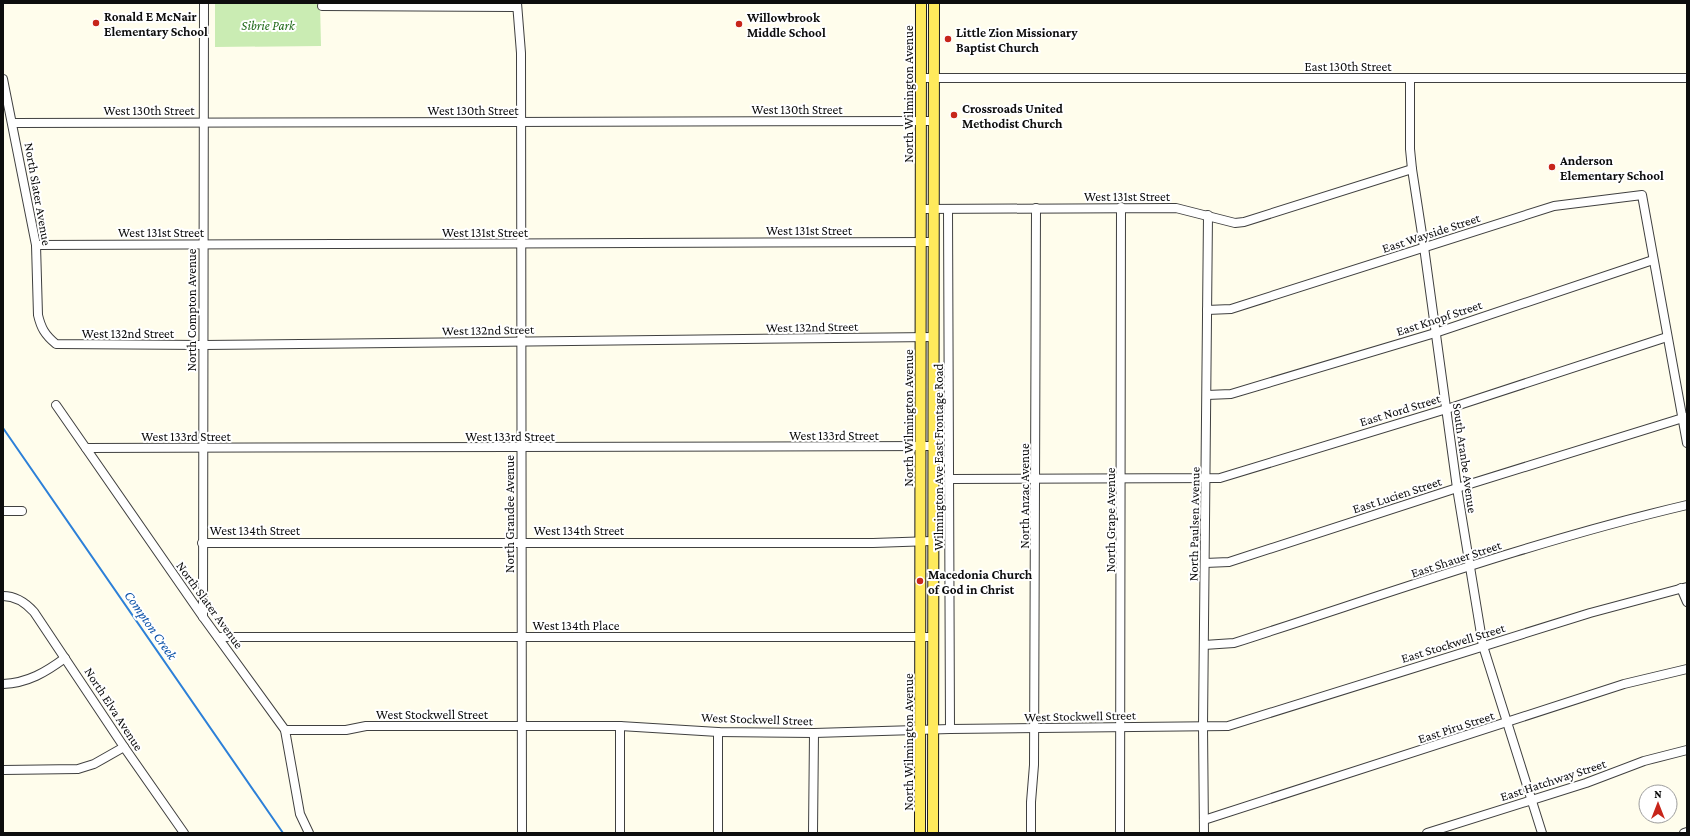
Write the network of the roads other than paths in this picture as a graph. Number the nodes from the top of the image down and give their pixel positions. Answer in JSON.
{"nodes":[{"id":1,"x":204,"y":3,"type":"edge"},
{"id":2,"x":921,"y":3,"type":"edge"},
{"id":3,"x":934,"y":3,"type":"edge"},
{"id":4,"x":517,"y":5,"type":"edge"},
{"id":5,"x":322,"y":6,"type":"dead end"},
{"id":6,"x":921,"y":78,"type":"junction"},
{"id":7,"x":933,"y":78,"type":"junction"},
{"id":8,"x":1410,"y":78,"type":"junction"},
{"id":9,"x":1687,"y":78,"type":"edge"},
{"id":10,"x":3,"y":79,"type":"edge"},
{"id":11,"x":933,"y":120,"type":"junction"},
{"id":12,"x":921,"y":121,"type":"junction"},
{"id":13,"x":204,"y":122,"type":"junction"},
{"id":14,"x":520,"y":122,"type":"junction"},
{"id":15,"x":13,"y":123,"type":"junction"},
{"id":16,"x":1412,"y":169,"type":"junction"},
{"id":17,"x":1121,"y":207,"type":"junction"},
{"id":18,"x":1036,"y":208,"type":"junction"},
{"id":19,"x":921,"y":209,"type":"junction"},
{"id":20,"x":933,"y":209,"type":"junction"},
{"id":21,"x":948,"y":209,"type":"junction"},
{"id":22,"x":1208,"y":215,"type":"junction"},
{"id":23,"x":921,"y":242,"type":"junction"},
{"id":24,"x":933,"y":242,"type":"junction"},
{"id":25,"x":204,"y":244,"type":"junction"},
{"id":26,"x":520,"y":244,"type":"junction"},
{"id":27,"x":36,"y":245,"type":"junction"},
{"id":28,"x":1424,"y":247,"type":"junction"},
{"id":29,"x":1653,"y":260,"type":"junction"},
{"id":30,"x":1207,"y":310,"type":"junction"},
{"id":31,"x":1435,"y":333,"type":"junction"},
{"id":32,"x":46,"y":336,"type":"joint"},
{"id":33,"x":1667,"y":337,"type":"junction"},
{"id":34,"x":921,"y":338,"type":"junction"},
{"id":35,"x":933,"y":338,"type":"junction"},
{"id":36,"x":521,"y":341,"type":"junction"},
{"id":37,"x":203,"y":345,"type":"junction"},
{"id":38,"x":1207,"y":395,"type":"junction"},
{"id":39,"x":56,"y":405,"type":"dead end"},
{"id":40,"x":1446,"y":409,"type":"junction"},
{"id":41,"x":1685,"y":417,"type":"edge"},
{"id":42,"x":1687,"y":443,"type":"edge"},
{"id":43,"x":920,"y":446,"type":"junction"},
{"id":44,"x":933,"y":446,"type":"junction"},
{"id":45,"x":86,"y":448,"type":"junction"},
{"id":46,"x":202,"y":448,"type":"junction"},
{"id":47,"x":521,"y":448,"type":"junction"},
{"id":48,"x":1206,"y":478,"type":"junction"},
{"id":49,"x":951,"y":479,"type":"junction"},
{"id":50,"x":1036,"y":479,"type":"junction"},
{"id":51,"x":1122,"y":479,"type":"junction"},
{"id":52,"x":1457,"y":488,"type":"junction"},
{"id":53,"x":1687,"y":505,"type":"edge"},
{"id":54,"x":3,"y":511,"type":"edge"},
{"id":55,"x":22,"y":511,"type":"dead end"},
{"id":56,"x":920,"y":541,"type":"junction"},
{"id":57,"x":932,"y":541,"type":"junction"},
{"id":58,"x":202,"y":542,"type":"junction"},
{"id":59,"x":521,"y":542,"type":"junction"},
{"id":60,"x":1205,"y":563,"type":"junction"},
{"id":61,"x":1470,"y":567,"type":"junction"},
{"id":62,"x":1684,"y":588,"type":"edge"},
{"id":63,"x":3,"y":596,"type":"edge"},
{"id":64,"x":1687,"y":602,"type":"edge"},
{"id":65,"x":203,"y":617,"type":"junction"},
{"id":66,"x":522,"y":636,"type":"junction"},
{"id":67,"x":920,"y":636,"type":"junction"},
{"id":68,"x":933,"y":636,"type":"junction"},
{"id":69,"x":218,"y":637,"type":"junction"},
{"id":70,"x":1204,"y":645,"type":"junction"},
{"id":71,"x":1483,"y":646,"type":"junction"},
{"id":72,"x":65,"y":658,"type":"junction"},
{"id":73,"x":1687,"y":669,"type":"edge"},
{"id":74,"x":3,"y":684,"type":"edge"},
{"id":75,"x":1507,"y":723,"type":"junction"},
{"id":76,"x":522,"y":726,"type":"junction"},
{"id":77,"x":620,"y":726,"type":"junction"},
{"id":78,"x":1203,"y":726,"type":"junction"},
{"id":79,"x":1228,"y":726,"type":"joint"},
{"id":80,"x":1121,"y":728,"type":"junction"},
{"id":81,"x":950,"y":729,"type":"junction"},
{"id":82,"x":1034,"y":729,"type":"junction"},
{"id":83,"x":285,"y":730,"type":"junction"},
{"id":84,"x":933,"y":730,"type":"junction"},
{"id":85,"x":920,"y":731,"type":"junction"},
{"id":86,"x":718,"y":732,"type":"junction"},
{"id":87,"x":814,"y":733,"type":"junction"},
{"id":88,"x":124,"y":747,"type":"junction"},
{"id":89,"x":1687,"y":750,"type":"edge"},
{"id":90,"x":3,"y":770,"type":"edge"},
{"id":91,"x":1531,"y":800,"type":"junction"},
{"id":92,"x":1204,"y":820,"type":"junction"},
{"id":93,"x":1687,"y":832,"type":"edge"},
{"id":94,"x":184,"y":833,"type":"edge"},
{"id":95,"x":309,"y":833,"type":"edge"},
{"id":96,"x":522,"y":833,"type":"edge"},
{"id":97,"x":620,"y":833,"type":"edge"},
{"id":98,"x":718,"y":833,"type":"edge"},
{"id":99,"x":813,"y":833,"type":"edge"},
{"id":100,"x":920,"y":833,"type":"edge"},
{"id":101,"x":933,"y":833,"type":"edge"},
{"id":102,"x":1031,"y":833,"type":"edge"},
{"id":103,"x":1120,"y":833,"type":"edge"},
{"id":104,"x":1204,"y":833,"type":"edge"},
{"id":105,"x":1427,"y":833,"type":"edge"},
{"id":106,"x":1542,"y":833,"type":"edge"},
{"id":107,"x":1684,"y":833,"type":"edge"}],
"edges":[{"from":1,"to":13,"type":"street","name":"North Compton Avenue"},
{"from":2,"to":6,"type":"main road","name":"North Wilmington Avenue"},
{"from":3,"to":7,"type":"main road","name":"North Wilmington Avenue"},
{"from":4,"to":5,"type":"street"},
{"from":4,"to":14,"type":"street","name":"North Grandee Avenue"},
{"from":6,"to":7,"type":"street"},
{"from":6,"to":12,"type":"main road","name":"North Wilmington Avenue"},
{"from":7,"to":8,"type":"street","name":"East 130th Street"},
{"from":7,"to":11,"type":"main road","name":"North Wilmington Avenue"},
{"from":8,"to":9,"type":"street","name":"East 130th Street"},
{"from":8,"to":16,"type":"street","name":"South Aranbe Avenue"},
{"from":10,"to":15,"type":"street","name":"North Slater Avenue"},
{"from":11,"to":12,"type":"street","name":"West 130th Street"},
{"from":11,"to":20,"type":"main road","name":"North Wilmington Avenue"},
{"from":12,"to":14,"type":"street","name":"West 130th Street"},
{"from":12,"to":19,"type":"main road","name":"North Wilmington Avenue"},
{"from":13,"to":14,"type":"street","name":"West 130th Street"},
{"from":13,"to":15,"type":"street","name":"West 130th Street"},
{"from":13,"to":25,"type":"street","name":"North Compton Avenue"},
{"from":14,"to":26,"type":"street","name":"North Grandee Avenue"},
{"from":15,"to":27,"type":"street","name":"North Slater Avenue"},
{"from":16,"to":22,"type":"street","name":"West 131st Street"},
{"from":16,"to":28,"type":"street","name":"South Aranbe Avenue"},
{"from":17,"to":18,"type":"street","name":"West 131st Street"},
{"from":17,"to":22,"type":"street","name":"West 131st Street"},
{"from":17,"to":51,"type":"street","name":"North Grape Avenue"},
{"from":18,"to":21,"type":"street","name":"West 131st Street"},
{"from":18,"to":50,"type":"street","name":"North Anzac Avenue"},
{"from":19,"to":20,"type":"street","name":"West 131st Street"},
{"from":19,"to":23,"type":"main road","name":"North Wilmington Avenue"},
{"from":20,"to":21,"type":"street","name":"West 131st Street"},
{"from":20,"to":24,"type":"main road","name":"North Wilmington Avenue"},
{"from":21,"to":49,"type":"street","name":"Wilmington Ave East Frontage Road"},
{"from":22,"to":30,"type":"street","name":"North Paulsen Avenue"},
{"from":23,"to":24,"type":"street","name":"West 131st Street"},
{"from":23,"to":26,"type":"street","name":"West 131st Street"},
{"from":23,"to":34,"type":"main road","name":"North Wilmington Avenue"},
{"from":24,"to":35,"type":"main road","name":"North Wilmington Avenue"},
{"from":25,"to":26,"type":"street","name":"West 131st Street"},
{"from":25,"to":27,"type":"street","name":"West 131st Street"},
{"from":25,"to":37,"type":"street","name":"North Compton Avenue"},
{"from":26,"to":36,"type":"street","name":"North Grandee Avenue"},
{"from":27,"to":32,"type":"street","name":"North Slater Avenue"},
{"from":28,"to":29,"type":"street","name":"East Wayside Street"},
{"from":28,"to":30,"type":"street","name":"East Wayside Street"},
{"from":28,"to":31,"type":"street","name":"South Aranbe Avenue"},
{"from":29,"to":31,"type":"street","name":"East Knopf Street"},
{"from":29,"to":33,"type":"street"},
{"from":30,"to":38,"type":"street","name":"North Paulsen Avenue"},
{"from":31,"to":38,"type":"street","name":"East Knopf Street"},
{"from":31,"to":40,"type":"street","name":"South Aranbe Avenue"},
{"from":32,"to":37,"type":"street","name":"West 132nd Street"},
{"from":33,"to":40,"type":"street","name":"East Nord Street"},
{"from":33,"to":41,"type":"street"},
{"from":34,"to":35,"type":"street","name":"West 132nd Street"},
{"from":34,"to":36,"type":"street","name":"West 132nd Street"},
{"from":34,"to":43,"type":"main road","name":"North Wilmington Avenue"},
{"from":35,"to":44,"type":"main road","name":"North Wilmington Avenue"},
{"from":36,"to":37,"type":"street","name":"West 132nd Street"},
{"from":36,"to":47,"type":"street","name":"North Grandee Avenue"},
{"from":37,"to":46,"type":"street","name":"North Compton Avenue"},
{"from":38,"to":48,"type":"street","name":"North Paulsen Avenue"},
{"from":39,"to":45,"type":"street","name":"North Slater Avenue"},
{"from":40,"to":48,"type":"street","name":"East Nord Street"},
{"from":40,"to":52,"type":"street","name":"South Aranbe Avenue"},
{"from":41,"to":42,"type":"street"},
{"from":41,"to":52,"type":"street","name":"East Lucien Street"},
{"from":43,"to":44,"type":"street","name":"West 133rd Street"},
{"from":43,"to":47,"type":"street","name":"West 133rd Street"},
{"from":43,"to":56,"type":"main road","name":"North Wilmington Avenue"},
{"from":44,"to":57,"type":"main road","name":"North Wilmington Avenue"},
{"from":45,"to":46,"type":"street","name":"West 133rd Street"},
{"from":45,"to":65,"type":"street","name":"North Slater Avenue"},
{"from":46,"to":47,"type":"street","name":"West 133rd Street"},
{"from":46,"to":58,"type":"street","name":"North Compton Avenue"},
{"from":47,"to":59,"type":"street","name":"North Grandee Avenue"},
{"from":48,"to":51,"type":"street","name":"East Nord Street"},
{"from":48,"to":60,"type":"street","name":"North Paulsen Avenue"},
{"from":49,"to":50,"type":"street","name":"East Nord Street"},
{"from":49,"to":81,"type":"street","name":"Wilmington Ave East Frontage Road"},
{"from":50,"to":51,"type":"street","name":"East Nord Street"},
{"from":50,"to":82,"type":"street","name":"North Anzac Avenue"},
{"from":51,"to":80,"type":"street","name":"North Grape Avenue"},
{"from":52,"to":60,"type":"street","name":"East Lucien Street"},
{"from":52,"to":61,"type":"street","name":"South Aranbe Avenue"},
{"from":53,"to":61,"type":"street","name":"East Shauer Street"},
{"from":54,"to":55,"type":"street"},
{"from":56,"to":57,"type":"street","name":"West 134th Street"},
{"from":56,"to":59,"type":"street","name":"West 134th Street"},
{"from":56,"to":67,"type":"main road","name":"North Wilmington Avenue"},
{"from":57,"to":68,"type":"main road","name":"North Wilmington Avenue"},
{"from":58,"to":59,"type":"street","name":"West 134th Street"},
{"from":58,"to":65,"type":"street","name":"North Compton Avenue"},
{"from":59,"to":66,"type":"street","name":"North Grandee Avenue"},
{"from":60,"to":70,"type":"street","name":"North Paulsen Avenue"},
{"from":61,"to":70,"type":"street","name":"East Shauer Street"},
{"from":61,"to":71,"type":"street","name":"South Aranbe Avenue"},
{"from":62,"to":64,"type":"street"},
{"from":62,"to":71,"type":"street","name":"East Stockwell Street"},
{"from":63,"to":72,"type":"street","name":"North Elva Avenue"},
{"from":65,"to":69,"type":"street","name":"North Slater Avenue"},
{"from":66,"to":67,"type":"street","name":"West 134th Place"},
{"from":66,"to":69,"type":"street","name":"West 134th Place"},
{"from":66,"to":76,"type":"street","name":"North Grandee Avenue"},
{"from":67,"to":68,"type":"street","name":"West 134th Place"},
{"from":67,"to":85,"type":"main road","name":"North Wilmington Avenue"},
{"from":68,"to":84,"type":"main road","name":"North Wilmington Avenue"},
{"from":69,"to":83,"type":"street","name":"North Slater Avenue"},
{"from":70,"to":78,"type":"street","name":"North Paulsen Avenue"},
{"from":71,"to":75,"type":"street","name":"South Aranbe Avenue"},
{"from":71,"to":79,"type":"street","name":"East Stockwell Street"},
{"from":72,"to":74,"type":"street"},
{"from":72,"to":88,"type":"street","name":"North Elva Avenue"},
{"from":73,"to":75,"type":"street","name":"East Piru Street"},
{"from":75,"to":91,"type":"street","name":"South Aranbe Avenue"},
{"from":75,"to":92,"type":"street","name":"East Piru Street"},
{"from":76,"to":77,"type":"street","name":"West Stockwell Street"},
{"from":76,"to":83,"type":"street","name":"West Stockwell Street"},
{"from":76,"to":96,"type":"street","name":"North Grandee Avenue"},
{"from":77,"to":86,"type":"street","name":"West Stockwell Street"},
{"from":77,"to":97,"type":"street"},
{"from":78,"to":79,"type":"street","name":"West Stockwell Street"},
{"from":78,"to":80,"type":"street","name":"West Stockwell Street"},
{"from":78,"to":92,"type":"street","name":"North Paulsen Avenue"},
{"from":80,"to":82,"type":"street","name":"West Stockwell Street"},
{"from":80,"to":103,"type":"street","name":"North Grape Avenue"},
{"from":81,"to":82,"type":"street","name":"West Stockwell Street"},
{"from":81,"to":84,"type":"street","name":"West Stockwell Street"},
{"from":82,"to":102,"type":"street","name":"North Anzac Avenue"},
{"from":83,"to":95,"type":"street","name":"North Slater Avenue"},
{"from":84,"to":85,"type":"street","name":"West Stockwell Street"},
{"from":84,"to":101,"type":"main road","name":"North Wilmington Avenue"},
{"from":85,"to":87,"type":"street","name":"West Stockwell Street"},
{"from":85,"to":100,"type":"main road","name":"North Wilmington Avenue"},
{"from":86,"to":87,"type":"street","name":"West Stockwell Street"},
{"from":86,"to":98,"type":"street"},
{"from":87,"to":99,"type":"street"},
{"from":88,"to":90,"type":"street"},
{"from":88,"to":94,"type":"street","name":"North Elva Avenue"},
{"from":89,"to":91,"type":"street","name":"East Hatchway Street"},
{"from":91,"to":105,"type":"street","name":"East Hatchway Street"},
{"from":91,"to":106,"type":"street","name":"South Aranbe Avenue"},
{"from":92,"to":104,"type":"street","name":"North Paulsen Avenue"},
{"from":93,"to":107,"type":"street"}]}
